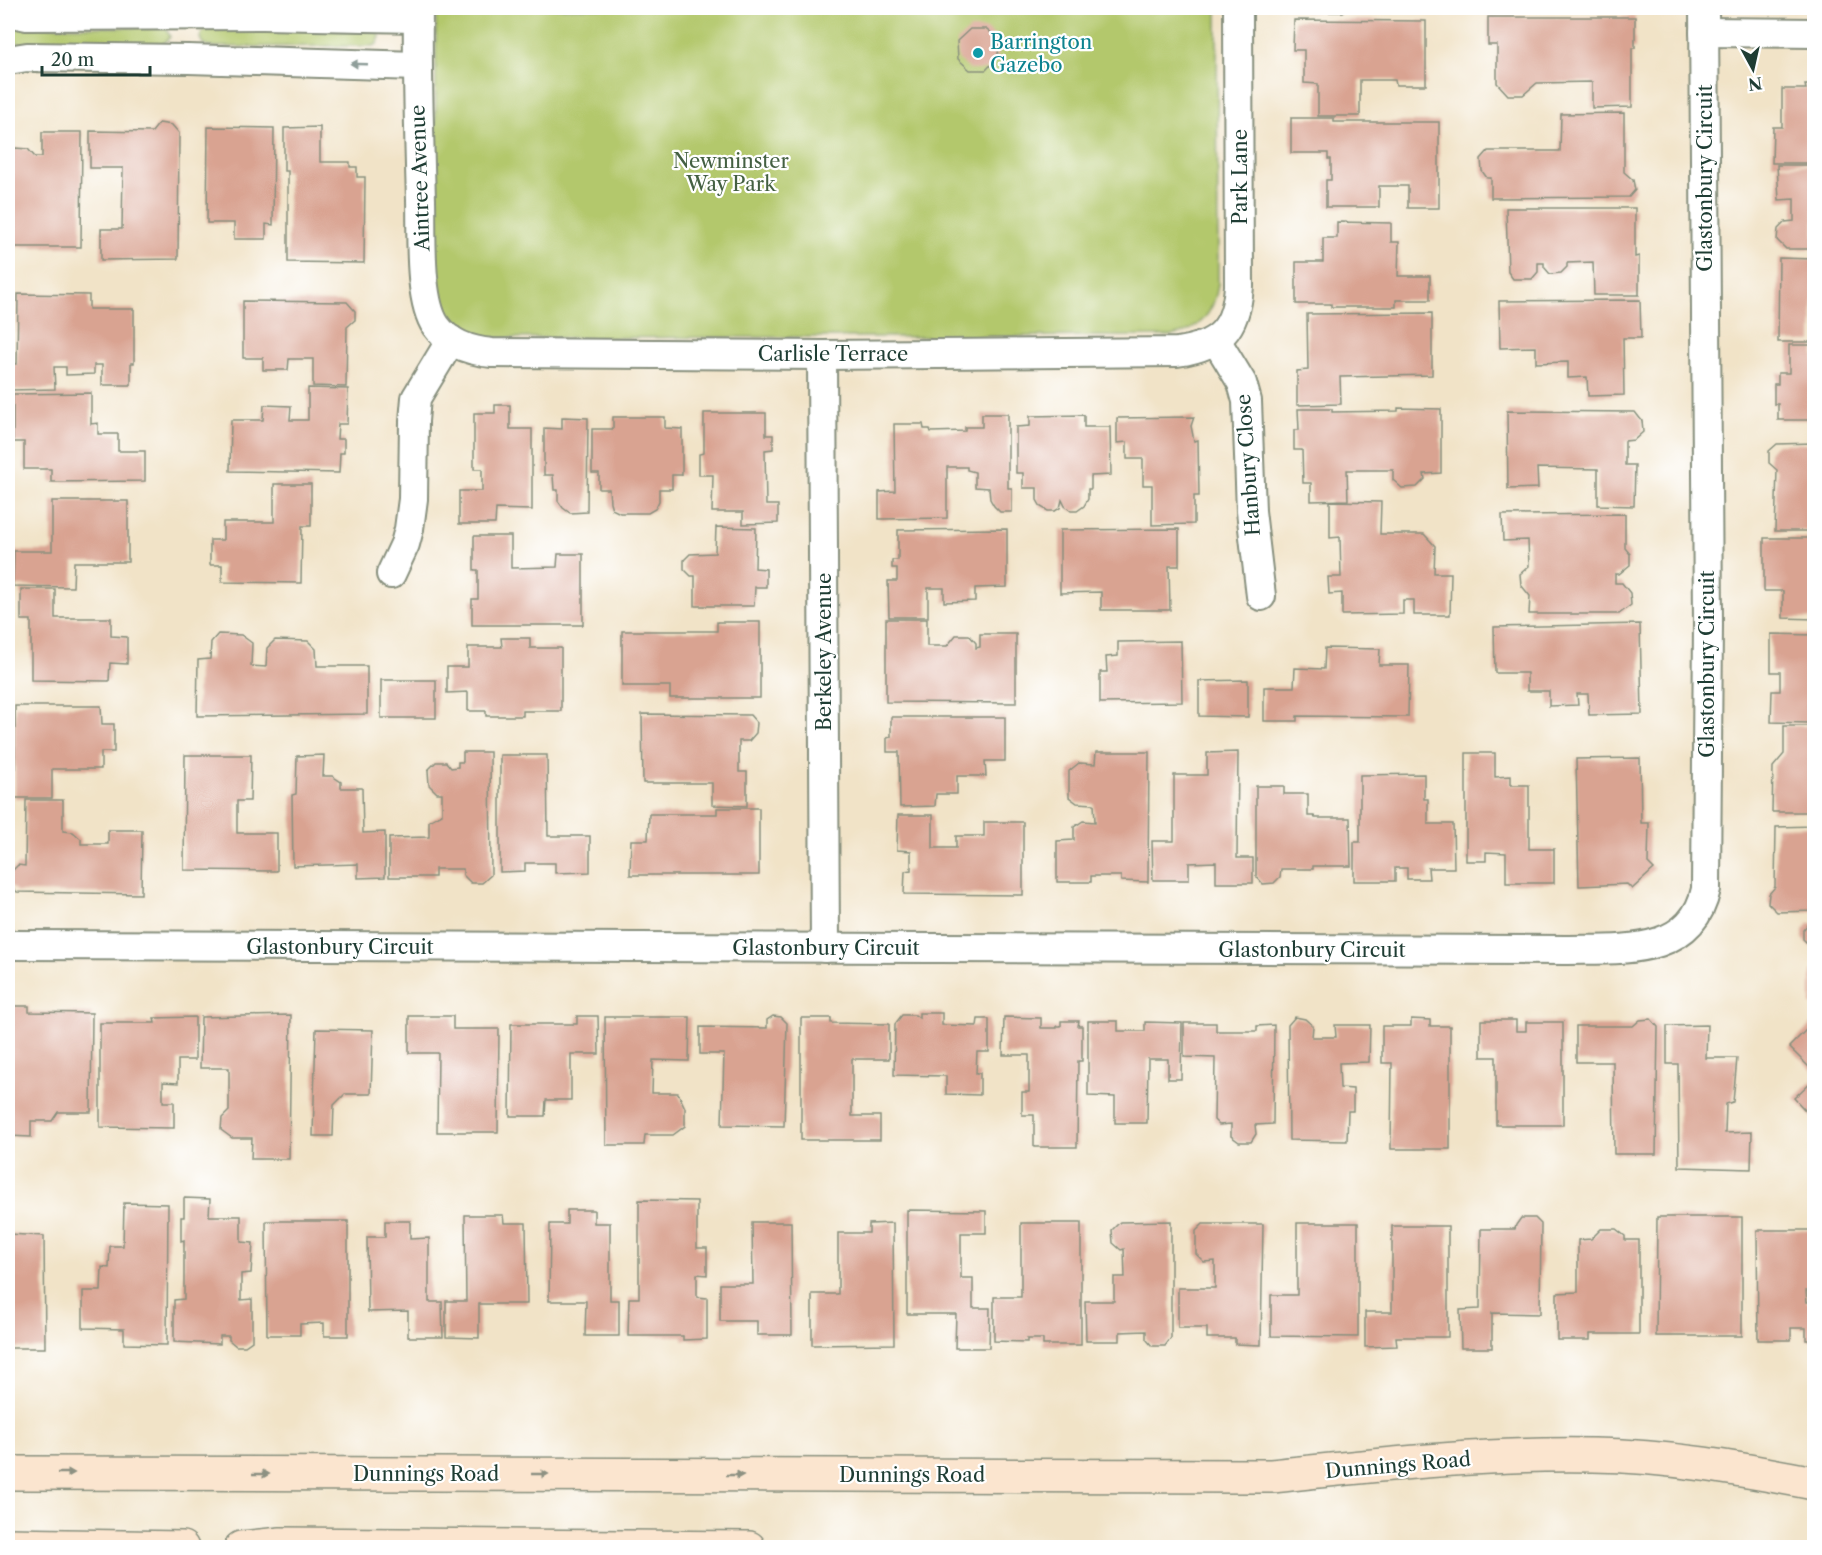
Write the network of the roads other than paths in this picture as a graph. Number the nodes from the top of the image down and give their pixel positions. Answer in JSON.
{"nodes":[{"id":1,"x":1238,"y":8,"type":"edge"},
{"id":2,"x":8,"y":12,"type":"edge"},
{"id":3,"x":418,"y":13,"type":"edge"},
{"id":4,"x":188,"y":14,"type":"junction"},
{"id":5,"x":1704,"y":20,"type":"edge"},
{"id":6,"x":1815,"y":33,"type":"edge"},
{"id":7,"x":188,"y":59,"type":"junction"},
{"id":8,"x":8,"y":60,"type":"edge"},
{"id":9,"x":417,"y":66,"type":"junction"},
{"id":10,"x":451,"y":340,"type":"junction"},
{"id":11,"x":1216,"y":340,"type":"junction"},
{"id":12,"x":822,"y":355,"type":"junction"},
{"id":13,"x":391,"y":574,"type":"dead end"},
{"id":14,"x":1261,"y":596,"type":"dead end"},
{"id":15,"x":8,"y":945,"type":"edge"},
{"id":16,"x":825,"y":948,"type":"junction"},
{"id":17,"x":8,"y":1473,"type":"edge"},
{"id":18,"x":1815,"y":1483,"type":"edge"},
{"id":19,"x":8,"y":1545,"type":"edge"},
{"id":20,"x":43,"y":1546,"type":"edge"},
{"id":21,"x":182,"y":1548,"type":"edge"},
{"id":22,"x":241,"y":1548,"type":"edge"},
{"id":23,"x":749,"y":1548,"type":"edge"}],
"edges":[{"from":1,"to":11,"type":"street","name":"Park Lane"},
{"from":2,"to":4,"type":"street"},
{"from":3,"to":4,"type":"street"},
{"from":3,"to":9,"type":"street","name":"Aintree Avenue"},
{"from":4,"to":7,"type":"street"},
{"from":5,"to":6,"type":"street"},
{"from":5,"to":16,"type":"street","name":"Glastonbury Circuit"},
{"from":7,"to":8,"type":"street"},
{"from":9,"to":7,"type":"street","one_way":true},
{"from":9,"to":10,"type":"street","name":"Aintree Avenue"},
{"from":10,"to":12,"type":"street","name":"Carlisle Terrace"},
{"from":10,"to":13,"type":"street"},
{"from":11,"to":12,"type":"street","name":"Carlisle Terrace"},
{"from":11,"to":14,"type":"street","name":"Hanbury Close"},
{"from":12,"to":16,"type":"street","name":"Berkeley Avenue"},
{"from":15,"to":16,"type":"street","name":"Glastonbury Circuit"},
{"from":17,"to":18,"type":"main road","name":"Dunnings Road","one_way":true},
{"from":19,"to":20,"type":"main road"},
{"from":20,"to":21,"type":"main road"},
{"from":22,"to":23,"type":"main road"}]}
